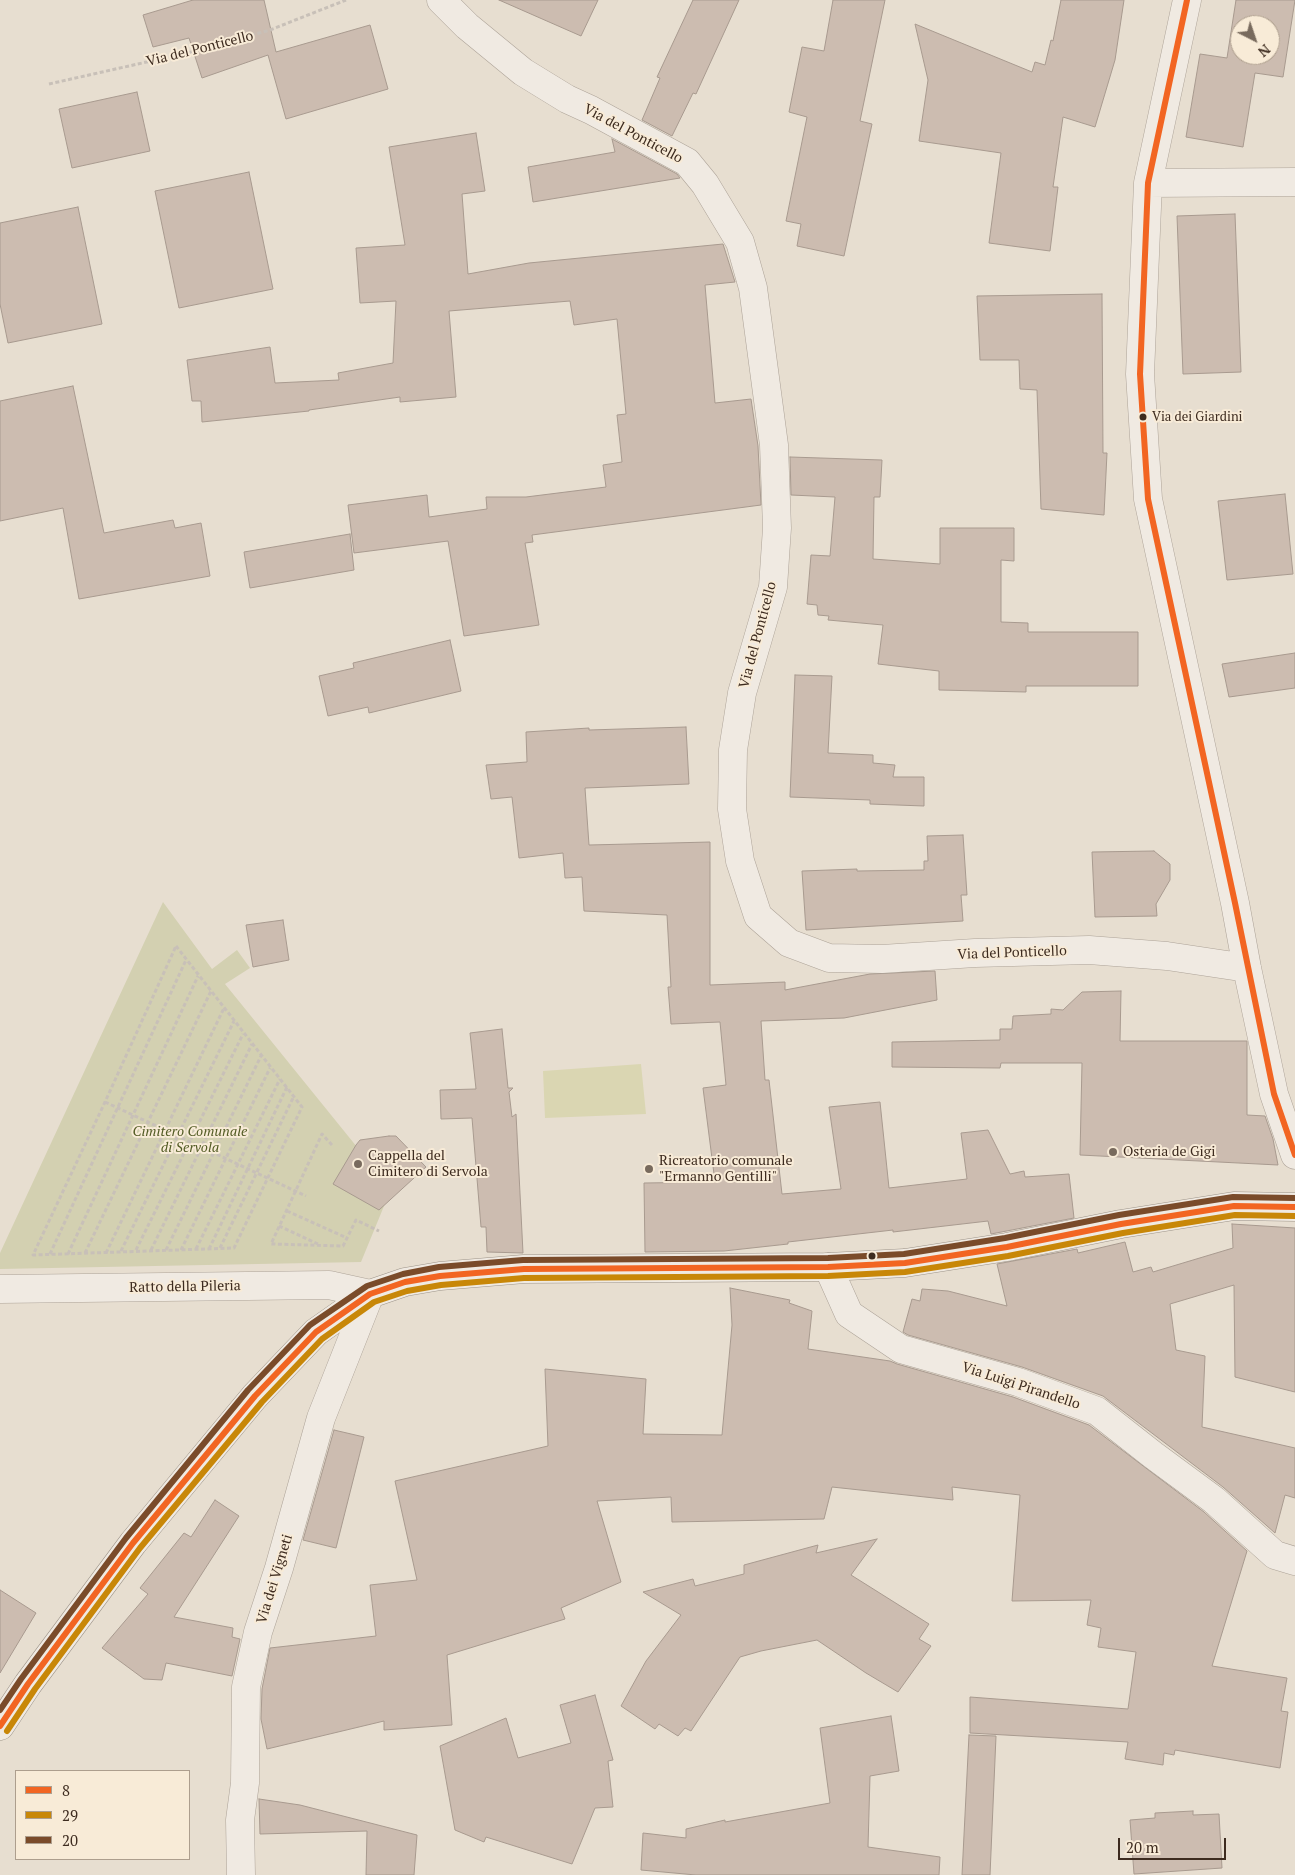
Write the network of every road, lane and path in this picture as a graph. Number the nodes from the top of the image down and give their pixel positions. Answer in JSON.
{"nodes":[{"id":1,"x":346,"y":0,"type":"edge"},
{"id":2,"x":441,"y":0,"type":"edge"},
{"id":3,"x":1187,"y":0,"type":"edge"},
{"id":4,"x":49,"y":84,"type":"dead end"},
{"id":5,"x":1295,"y":182,"type":"edge"},
{"id":6,"x":1148,"y":183,"type":"junction"},
{"id":7,"x":186,"y":960,"type":"junction"},
{"id":8,"x":1247,"y":968,"type":"junction"},
{"id":9,"x":198,"y":976,"type":"junction"},
{"id":10,"x":211,"y":992,"type":"junction"},
{"id":11,"x":224,"y":1008,"type":"junction"},
{"id":12,"x":234,"y":1021,"type":"junction"},
{"id":13,"x":243,"y":1034,"type":"junction"},
{"id":14,"x":252,"y":1044,"type":"junction"},
{"id":15,"x":261,"y":1056,"type":"junction"},
{"id":16,"x":270,"y":1068,"type":"junction"},
{"id":17,"x":280,"y":1078,"type":"junction"},
{"id":18,"x":287,"y":1087,"type":"junction"},
{"id":19,"x":294,"y":1096,"type":"junction"},
{"id":20,"x":105,"y":1102,"type":"junction"},
{"id":21,"x":117,"y":1108,"type":"junction"},
{"id":22,"x":133,"y":1115,"type":"junction"},
{"id":23,"x":148,"y":1122,"type":"junction"},
{"id":24,"x":165,"y":1130,"type":"junction"},
{"id":25,"x":178,"y":1136,"type":"junction"},
{"id":26,"x":190,"y":1142,"type":"junction"},
{"id":27,"x":332,"y":1145,"type":"dead end"},
{"id":28,"x":202,"y":1148,"type":"junction"},
{"id":29,"x":213,"y":1153,"type":"junction"},
{"id":30,"x":1295,"y":1155,"type":"edge"},
{"id":31,"x":226,"y":1159,"type":"junction"},
{"id":32,"x":237,"y":1164,"type":"junction"},
{"id":33,"x":248,"y":1169,"type":"junction"},
{"id":34,"x":256,"y":1174,"type":"junction"},
{"id":35,"x":266,"y":1178,"type":"junction"},
{"id":36,"x":296,"y":1192,"type":"junction"},
{"id":37,"x":306,"y":1196,"type":"dead end"},
{"id":38,"x":1295,"y":1207,"type":"edge"},
{"id":39,"x":287,"y":1211,"type":"junction"},
{"id":40,"x":279,"y":1226,"type":"junction"},
{"id":41,"x":379,"y":1231,"type":"dead end"},
{"id":42,"x":347,"y":1238,"type":"junction"},
{"id":43,"x":321,"y":1245,"type":"junction"},
{"id":44,"x":209,"y":1248,"type":"junction"},
{"id":45,"x":220,"y":1248,"type":"junction"},
{"id":46,"x":196,"y":1249,"type":"junction"},
{"id":47,"x":136,"y":1250,"type":"junction"},
{"id":48,"x":151,"y":1250,"type":"junction"},
{"id":49,"x":166,"y":1250,"type":"junction"},
{"id":50,"x":181,"y":1250,"type":"junction"},
{"id":51,"x":121,"y":1251,"type":"junction"},
{"id":52,"x":85,"y":1253,"type":"junction"},
{"id":53,"x":106,"y":1253,"type":"junction"},
{"id":54,"x":50,"y":1254,"type":"junction"},
{"id":55,"x":68,"y":1254,"type":"junction"},
{"id":56,"x":828,"y":1267,"type":"junction"},
{"id":57,"x":0,"y":1289,"type":"edge"},
{"id":58,"x":370,"y":1294,"type":"junction"},
{"id":59,"x":1295,"y":1561,"type":"edge"},
{"id":60,"x":0,"y":1726,"type":"edge"},
{"id":61,"x":241,"y":1875,"type":"edge"}],
"edges":[{"from":1,"to":4,"type":"path","name":"Via del Ponticello"},
{"from":2,"to":8,"type":"street","name":"Via del Ponticello"},
{"from":3,"to":6,"type":"street"},
{"from":5,"to":6,"type":"street"},
{"from":6,"to":8,"type":"street"},
{"from":7,"to":9,"type":"path"},
{"from":7,"to":20,"type":"path"},
{"from":7,"to":21,"type":"path"},
{"from":8,"to":30,"type":"street"},
{"from":9,"to":10,"type":"path"},
{"from":9,"to":22,"type":"path"},
{"from":10,"to":11,"type":"path"},
{"from":10,"to":23,"type":"path"},
{"from":11,"to":12,"type":"path"},
{"from":11,"to":24,"type":"path"},
{"from":12,"to":13,"type":"path"},
{"from":12,"to":25,"type":"path"},
{"from":13,"to":14,"type":"path"},
{"from":13,"to":26,"type":"path"},
{"from":14,"to":15,"type":"path"},
{"from":14,"to":28,"type":"path"},
{"from":15,"to":16,"type":"path"},
{"from":15,"to":29,"type":"path"},
{"from":16,"to":17,"type":"path"},
{"from":16,"to":31,"type":"path"},
{"from":17,"to":18,"type":"path"},
{"from":17,"to":32,"type":"path"},
{"from":18,"to":19,"type":"path"},
{"from":18,"to":33,"type":"path"},
{"from":19,"to":34,"type":"path"},
{"from":19,"to":35,"type":"path"},
{"from":20,"to":21,"type":"path"},
{"from":20,"to":54,"type":"path"},
{"from":21,"to":22,"type":"path"},
{"from":21,"to":54,"type":"path"},
{"from":22,"to":23,"type":"path"},
{"from":22,"to":55,"type":"path"},
{"from":23,"to":24,"type":"path"},
{"from":23,"to":52,"type":"path"},
{"from":24,"to":25,"type":"path"},
{"from":24,"to":53,"type":"path"},
{"from":25,"to":26,"type":"path"},
{"from":25,"to":51,"type":"path"},
{"from":26,"to":28,"type":"path"},
{"from":26,"to":47,"type":"path"},
{"from":27,"to":36,"type":"path"},
{"from":28,"to":29,"type":"path"},
{"from":28,"to":48,"type":"path"},
{"from":29,"to":31,"type":"path"},
{"from":29,"to":49,"type":"path"},
{"from":31,"to":32,"type":"path"},
{"from":31,"to":50,"type":"path"},
{"from":32,"to":33,"type":"path"},
{"from":32,"to":46,"type":"path"},
{"from":33,"to":34,"type":"path"},
{"from":33,"to":44,"type":"path"},
{"from":34,"to":35,"type":"path"},
{"from":34,"to":45,"type":"path"},
{"from":35,"to":36,"type":"path"},
{"from":35,"to":45,"type":"path"},
{"from":36,"to":37,"type":"path"},
{"from":36,"to":39,"type":"path"},
{"from":38,"to":56,"type":"street"},
{"from":39,"to":40,"type":"path"},
{"from":39,"to":42,"type":"path"},
{"from":40,"to":43,"type":"path"},
{"from":40,"to":43,"type":"path"},
{"from":41,"to":42,"type":"path"},
{"from":42,"to":43,"type":"path"},
{"from":44,"to":45,"type":"path"},
{"from":44,"to":46,"type":"path"},
{"from":46,"to":50,"type":"path"},
{"from":47,"to":48,"type":"path"},
{"from":47,"to":51,"type":"path"},
{"from":48,"to":49,"type":"path"},
{"from":49,"to":50,"type":"path"},
{"from":51,"to":53,"type":"path"},
{"from":52,"to":53,"type":"path"},
{"from":52,"to":55,"type":"path"},
{"from":54,"to":55,"type":"path"},
{"from":56,"to":58,"type":"street"},
{"from":56,"to":59,"type":"street","name":"Via Luigi Pirandello"},
{"from":57,"to":58,"type":"street","name":"Ratto della Pileria"},
{"from":58,"to":60,"type":"street"},
{"from":58,"to":61,"type":"street","name":"Via dei Vigneti"}]}
